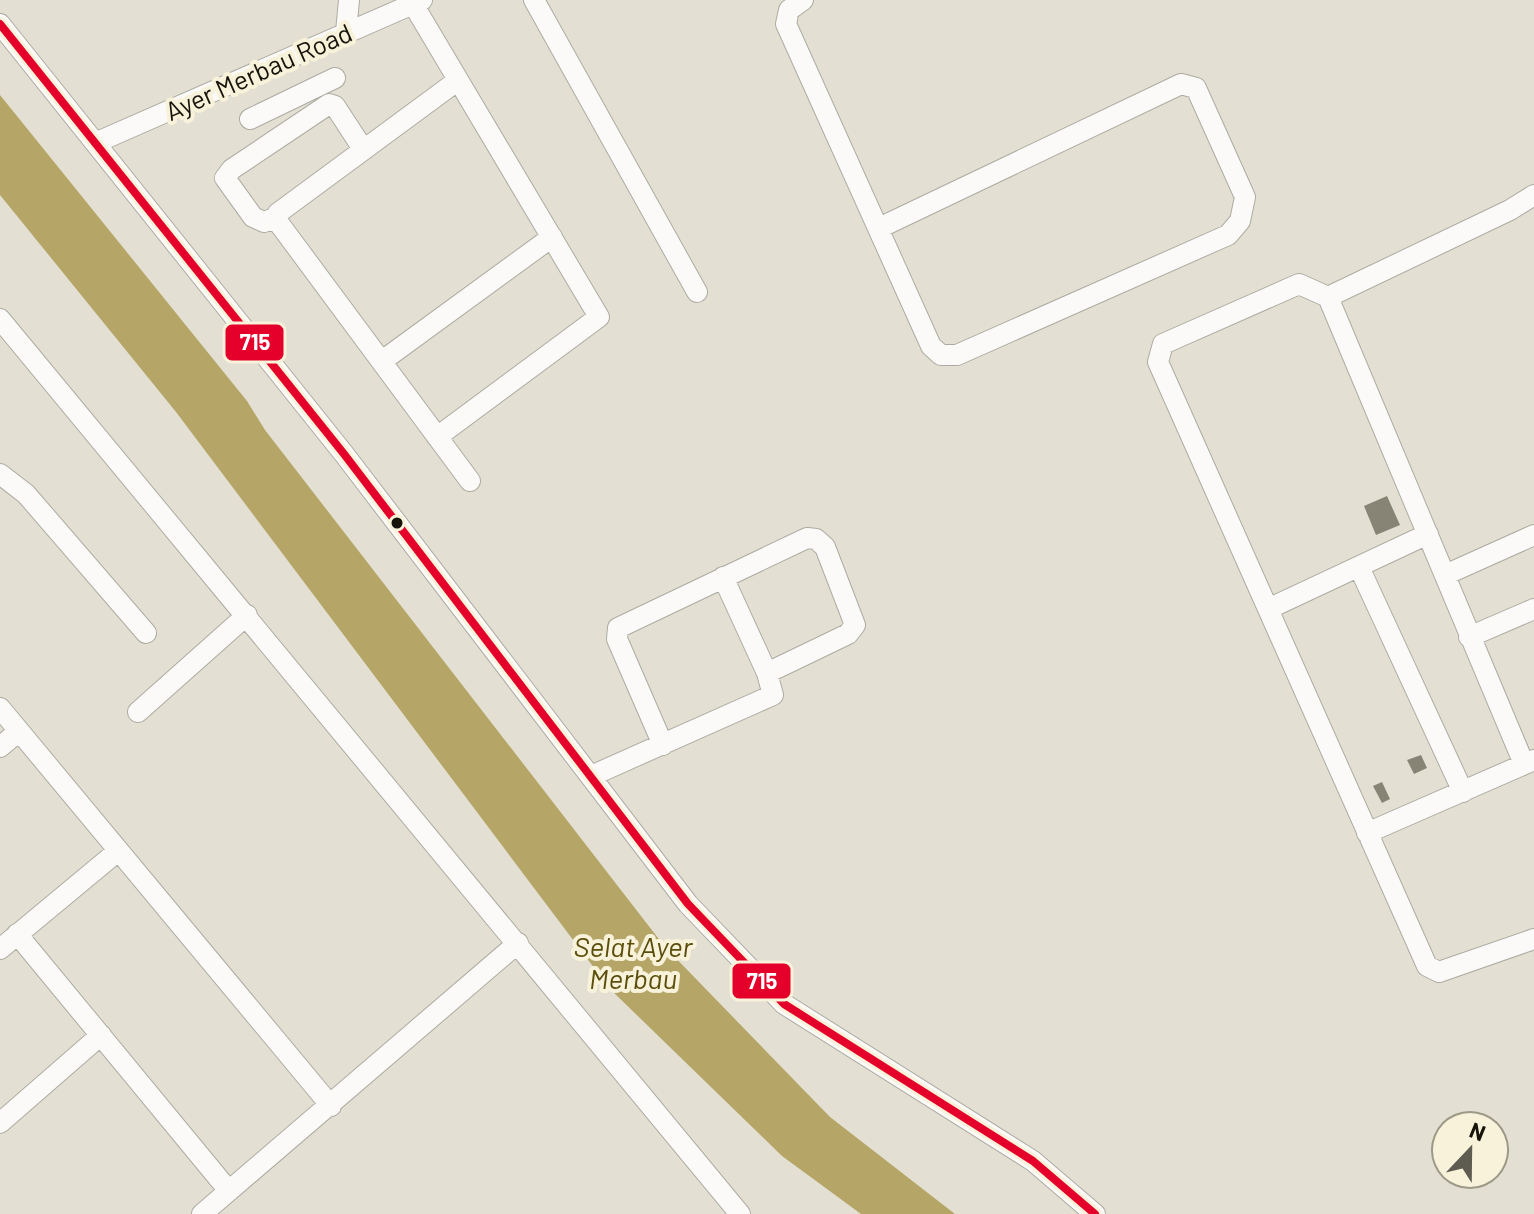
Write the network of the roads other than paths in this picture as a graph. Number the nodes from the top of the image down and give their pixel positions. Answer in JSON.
{"nodes":[{"id":1,"x":349,"y":0,"type":"edge"},
{"id":2,"x":803,"y":0,"type":"edge"},
{"id":3,"x":538,"y":1,"type":"edge"},
{"id":4,"x":418,"y":2,"type":"edge"},
{"id":5,"x":0,"y":24,"type":"edge"},
{"id":6,"x":346,"y":32,"type":"junction"},
{"id":7,"x":335,"y":78,"type":"dead end"},
{"id":8,"x":457,"y":81,"type":"junction"},
{"id":9,"x":250,"y":119,"type":"dead end"},
{"id":10,"x":95,"y":143,"type":"junction"},
{"id":11,"x":363,"y":149,"type":"junction"},
{"id":12,"x":1534,"y":195,"type":"edge"},
{"id":13,"x":275,"y":218,"type":"junction"},
{"id":14,"x":879,"y":228,"type":"junction"},
{"id":15,"x":552,"y":237,"type":"junction"},
{"id":16,"x":697,"y":292,"type":"dead end"},
{"id":17,"x":1328,"y":297,"type":"junction"},
{"id":18,"x":0,"y":319,"type":"edge"},
{"id":19,"x":382,"y":361,"type":"junction"},
{"id":20,"x":437,"y":437,"type":"junction"},
{"id":21,"x":0,"y":474,"type":"edge"},
{"id":22,"x":470,"y":481,"type":"dead end"},
{"id":23,"x":1428,"y":534,"type":"junction"},
{"id":24,"x":1534,"y":535,"type":"edge"},
{"id":25,"x":1359,"y":567,"type":"junction"},
{"id":26,"x":1445,"y":575,"type":"junction"},
{"id":27,"x":723,"y":577,"type":"junction"},
{"id":28,"x":1268,"y":609,"type":"junction"},
{"id":29,"x":1534,"y":609,"type":"edge"},
{"id":30,"x":247,"y":615,"type":"junction"},
{"id":31,"x":146,"y":633,"type":"dead end"},
{"id":32,"x":1469,"y":637,"type":"junction"},
{"id":33,"x":767,"y":673,"type":"junction"},
{"id":34,"x":0,"y":708,"type":"edge"},
{"id":35,"x":138,"y":712,"type":"dead end"},
{"id":36,"x":19,"y":731,"type":"junction"},
{"id":37,"x":663,"y":745,"type":"junction"},
{"id":38,"x":0,"y":747,"type":"edge"},
{"id":39,"x":1529,"y":762,"type":"edge"},
{"id":40,"x":591,"y":776,"type":"junction"},
{"id":41,"x":1463,"y":792,"type":"junction"},
{"id":42,"x":1367,"y":833,"type":"junction"},
{"id":43,"x":118,"y":851,"type":"junction"},
{"id":44,"x":17,"y":934,"type":"junction"},
{"id":45,"x":1534,"y":939,"type":"edge"},
{"id":46,"x":518,"y":943,"type":"junction"},
{"id":47,"x":0,"y":949,"type":"edge"},
{"id":48,"x":101,"y":1035,"type":"junction"},
{"id":49,"x":331,"y":1106,"type":"junction"},
{"id":50,"x":0,"y":1123,"type":"edge"},
{"id":51,"x":229,"y":1191,"type":"junction"},
{"id":52,"x":202,"y":1214,"type":"edge"},
{"id":53,"x":740,"y":1214,"type":"edge"},
{"id":54,"x":1095,"y":1214,"type":"edge"}],
"edges":[{"from":1,"to":6,"type":"street"},
{"from":2,"to":14,"type":"street"},
{"from":3,"to":16,"type":"street"},
{"from":4,"to":6,"type":"street","name":"Ayer Merbau Road"},
{"from":4,"to":8,"type":"street"},
{"from":5,"to":10,"type":"street"},
{"from":6,"to":10,"type":"street","name":"Ayer Merbau Road"},
{"from":7,"to":9,"type":"street"},
{"from":8,"to":11,"type":"street"},
{"from":8,"to":15,"type":"street"},
{"from":10,"to":40,"type":"street"},
{"from":11,"to":13,"type":"street"},
{"from":11,"to":13,"type":"street"},
{"from":12,"to":17,"type":"street"},
{"from":13,"to":19,"type":"street"},
{"from":14,"to":14,"type":"street"},
{"from":15,"to":19,"type":"street"},
{"from":15,"to":20,"type":"street"},
{"from":17,"to":23,"type":"street"},
{"from":17,"to":28,"type":"street"},
{"from":18,"to":30,"type":"street"},
{"from":19,"to":20,"type":"street"},
{"from":20,"to":22,"type":"street"},
{"from":21,"to":31,"type":"street"},
{"from":23,"to":25,"type":"street"},
{"from":23,"to":26,"type":"street"},
{"from":24,"to":26,"type":"street"},
{"from":25,"to":28,"type":"street"},
{"from":25,"to":41,"type":"street"},
{"from":26,"to":32,"type":"street"},
{"from":27,"to":33,"type":"street"},
{"from":27,"to":33,"type":"street"},
{"from":27,"to":37,"type":"street"},
{"from":28,"to":42,"type":"street"},
{"from":29,"to":32,"type":"street"},
{"from":30,"to":35,"type":"street"},
{"from":30,"to":46,"type":"street"},
{"from":32,"to":39,"type":"street"},
{"from":33,"to":37,"type":"street"},
{"from":34,"to":36,"type":"street"},
{"from":36,"to":38,"type":"street"},
{"from":36,"to":43,"type":"street"},
{"from":37,"to":40,"type":"street"},
{"from":39,"to":41,"type":"street"},
{"from":40,"to":54,"type":"street"},
{"from":41,"to":42,"type":"street"},
{"from":42,"to":45,"type":"street"},
{"from":43,"to":44,"type":"street"},
{"from":43,"to":49,"type":"street"},
{"from":44,"to":47,"type":"street"},
{"from":44,"to":48,"type":"street"},
{"from":46,"to":49,"type":"street"},
{"from":46,"to":53,"type":"street"},
{"from":48,"to":50,"type":"street"},
{"from":48,"to":51,"type":"street"},
{"from":49,"to":51,"type":"street"},
{"from":51,"to":52,"type":"street"}]}
